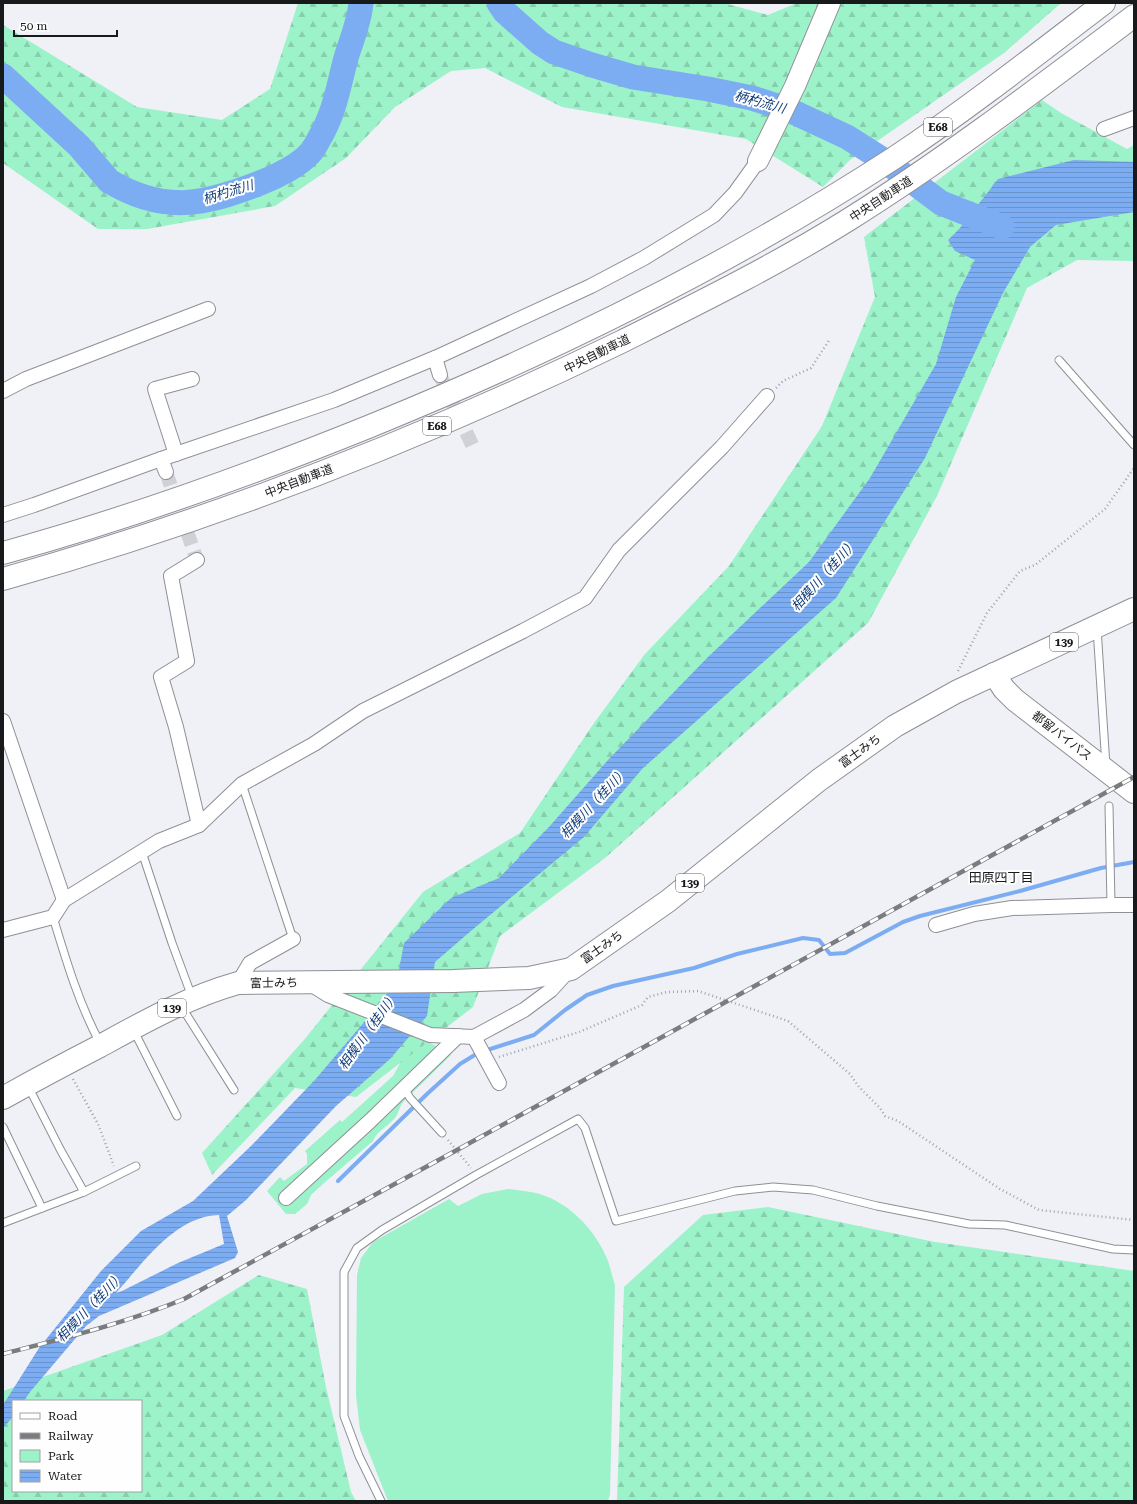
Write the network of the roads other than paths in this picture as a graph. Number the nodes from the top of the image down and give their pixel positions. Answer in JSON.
{"nodes":[{"id":1,"x":1104,"y":3,"type":"edge"},
{"id":2,"x":829,"y":5,"type":"edge"},
{"id":3,"x":1134,"y":16,"type":"edge"},
{"id":4,"x":1134,"y":118,"type":"edge"},
{"id":5,"x":1104,"y":129,"type":"dead end"},
{"id":6,"x":758,"y":161,"type":"joint"},
{"id":7,"x":208,"y":309,"type":"dead end"},
{"id":8,"x":435,"y":358,"type":"junction"},
{"id":9,"x":1059,"y":360,"type":"dead end"},
{"id":10,"x":440,"y":375,"type":"tunnel mouth"},
{"id":11,"x":192,"y":378,"type":"dead end"},
{"id":12,"x":3,"y":392,"type":"edge"},
{"id":13,"x":767,"y":396,"type":"road end"},
{"id":14,"x":1134,"y":445,"type":"edge"},
{"id":15,"x":176,"y":454,"type":"junction"},
{"id":16,"x":160,"y":459,"type":"junction"},
{"id":17,"x":166,"y":472,"type":"tunnel mouth"},
{"id":18,"x":3,"y":515,"type":"edge"},
{"id":19,"x":3,"y":553,"type":"edge"},
{"id":20,"x":197,"y":560,"type":"dead end"},
{"id":21,"x":3,"y":579,"type":"edge"},
{"id":22,"x":1134,"y":609,"type":"edge"},
{"id":23,"x":1097,"y":626,"type":"junction"},
{"id":24,"x":994,"y":674,"type":"junction"},
{"id":25,"x":3,"y":721,"type":"edge"},
{"id":26,"x":1107,"y":770,"type":"junction"},
{"id":27,"x":242,"y":784,"type":"junction"},
{"id":28,"x":1134,"y":792,"type":"edge"},
{"id":29,"x":1109,"y":806,"type":"dead end"},
{"id":30,"x":199,"y":825,"type":"junction"},
{"id":31,"x":142,"y":852,"type":"junction"},
{"id":32,"x":64,"y":900,"type":"junction"},
{"id":33,"x":1111,"y":905,"type":"junction"},
{"id":34,"x":1134,"y":906,"type":"edge"},
{"id":35,"x":53,"y":917,"type":"junction"},
{"id":36,"x":936,"y":925,"type":"dead end"},
{"id":37,"x":3,"y":930,"type":"edge"},
{"id":38,"x":293,"y":939,"type":"joint"},
{"id":39,"x":571,"y":969,"type":"junction"},
{"id":40,"x":309,"y":982,"type":"junction"},
{"id":41,"x":238,"y":983,"type":"junction"},
{"id":42,"x":186,"y":1001,"type":"junction"},
{"id":43,"x":132,"y":1027,"type":"junction"},
{"id":44,"x":458,"y":1036,"type":"junction"},
{"id":45,"x":101,"y":1045,"type":"junction"},
{"id":46,"x":481,"y":1050,"type":"junction"},
{"id":47,"x":499,"y":1083,"type":"dead end"},
{"id":48,"x":27,"y":1084,"type":"junction"},
{"id":49,"x":234,"y":1090,"type":"dead end"},
{"id":50,"x":407,"y":1093,"type":"junction"},
{"id":51,"x":3,"y":1098,"type":"edge"},
{"id":52,"x":177,"y":1116,"type":"dead end"},
{"id":53,"x":3,"y":1127,"type":"edge"},
{"id":54,"x":442,"y":1133,"type":"road end"},
{"id":55,"x":136,"y":1166,"type":"dead end"},
{"id":56,"x":84,"y":1192,"type":"junction"},
{"id":57,"x":286,"y":1198,"type":"dead end"},
{"id":58,"x":42,"y":1208,"type":"junction"},
{"id":59,"x":3,"y":1223,"type":"edge"},
{"id":60,"x":1134,"y":1250,"type":"edge"},
{"id":61,"x":381,"y":1501,"type":"edge"}],
"edges":[{"from":1,"to":19,"type":"highway","name":"中央自動車道","number":"E68"},
{"from":2,"to":6,"type":"street"},
{"from":3,"to":21,"type":"highway","name":"中央自動車道","number":"E68"},
{"from":4,"to":5,"type":"street"},
{"from":6,"to":8,"type":"street"},
{"from":7,"to":12,"type":"street"},
{"from":8,"to":10,"type":"street"},
{"from":8,"to":15,"type":"street"},
{"from":9,"to":14,"type":"lane"},
{"from":11,"to":15,"type":"street"},
{"from":13,"to":27,"type":"street"},
{"from":15,"to":16,"type":"street"},
{"from":16,"to":17,"type":"street"},
{"from":16,"to":18,"type":"street"},
{"from":20,"to":30,"type":"street"},
{"from":22,"to":23,"type":"highway","name":"富士みち","number":"139"},
{"from":23,"to":24,"type":"highway","name":"富士みち","number":"139"},
{"from":23,"to":26,"type":"lane"},
{"from":24,"to":26,"type":"highway","name":"都留バイパス"},
{"from":24,"to":39,"type":"highway","name":"富士みち","number":"139"},
{"from":25,"to":32,"type":"street"},
{"from":26,"to":28,"type":"highway","name":"都留バイパス"},
{"from":27,"to":30,"type":"street"},
{"from":27,"to":38,"type":"lane"},
{"from":29,"to":33,"type":"lane"},
{"from":30,"to":31,"type":"street"},
{"from":31,"to":32,"type":"street"},
{"from":31,"to":42,"type":"lane"},
{"from":32,"to":35,"type":"street"},
{"from":33,"to":34,"type":"street"},
{"from":33,"to":36,"type":"street"},
{"from":35,"to":37,"type":"street"},
{"from":35,"to":45,"type":"lane"},
{"from":38,"to":41,"type":"street"},
{"from":39,"to":40,"type":"highway","name":"富士みち","number":"139"},
{"from":39,"to":46,"type":"street"},
{"from":40,"to":41,"type":"highway","name":"富士みち","number":"139"},
{"from":40,"to":44,"type":"street"},
{"from":41,"to":42,"type":"highway","name":"富士みち","number":"139"},
{"from":42,"to":43,"type":"highway","name":"富士みち","number":"139"},
{"from":42,"to":49,"type":"lane"},
{"from":43,"to":45,"type":"highway","name":"富士みち","number":"139"},
{"from":43,"to":52,"type":"lane"},
{"from":44,"to":46,"type":"street"},
{"from":44,"to":50,"type":"street"},
{"from":45,"to":48,"type":"highway","name":"富士みち","number":"139"},
{"from":46,"to":47,"type":"street"},
{"from":48,"to":51,"type":"highway","name":"富士みち","number":"139"},
{"from":48,"to":56,"type":"lane"},
{"from":50,"to":54,"type":"lane"},
{"from":50,"to":57,"type":"street"},
{"from":53,"to":58,"type":"lane"},
{"from":55,"to":56,"type":"lane"},
{"from":56,"to":58,"type":"lane"},
{"from":58,"to":59,"type":"lane"},
{"from":60,"to":61,"type":"lane"}]}
